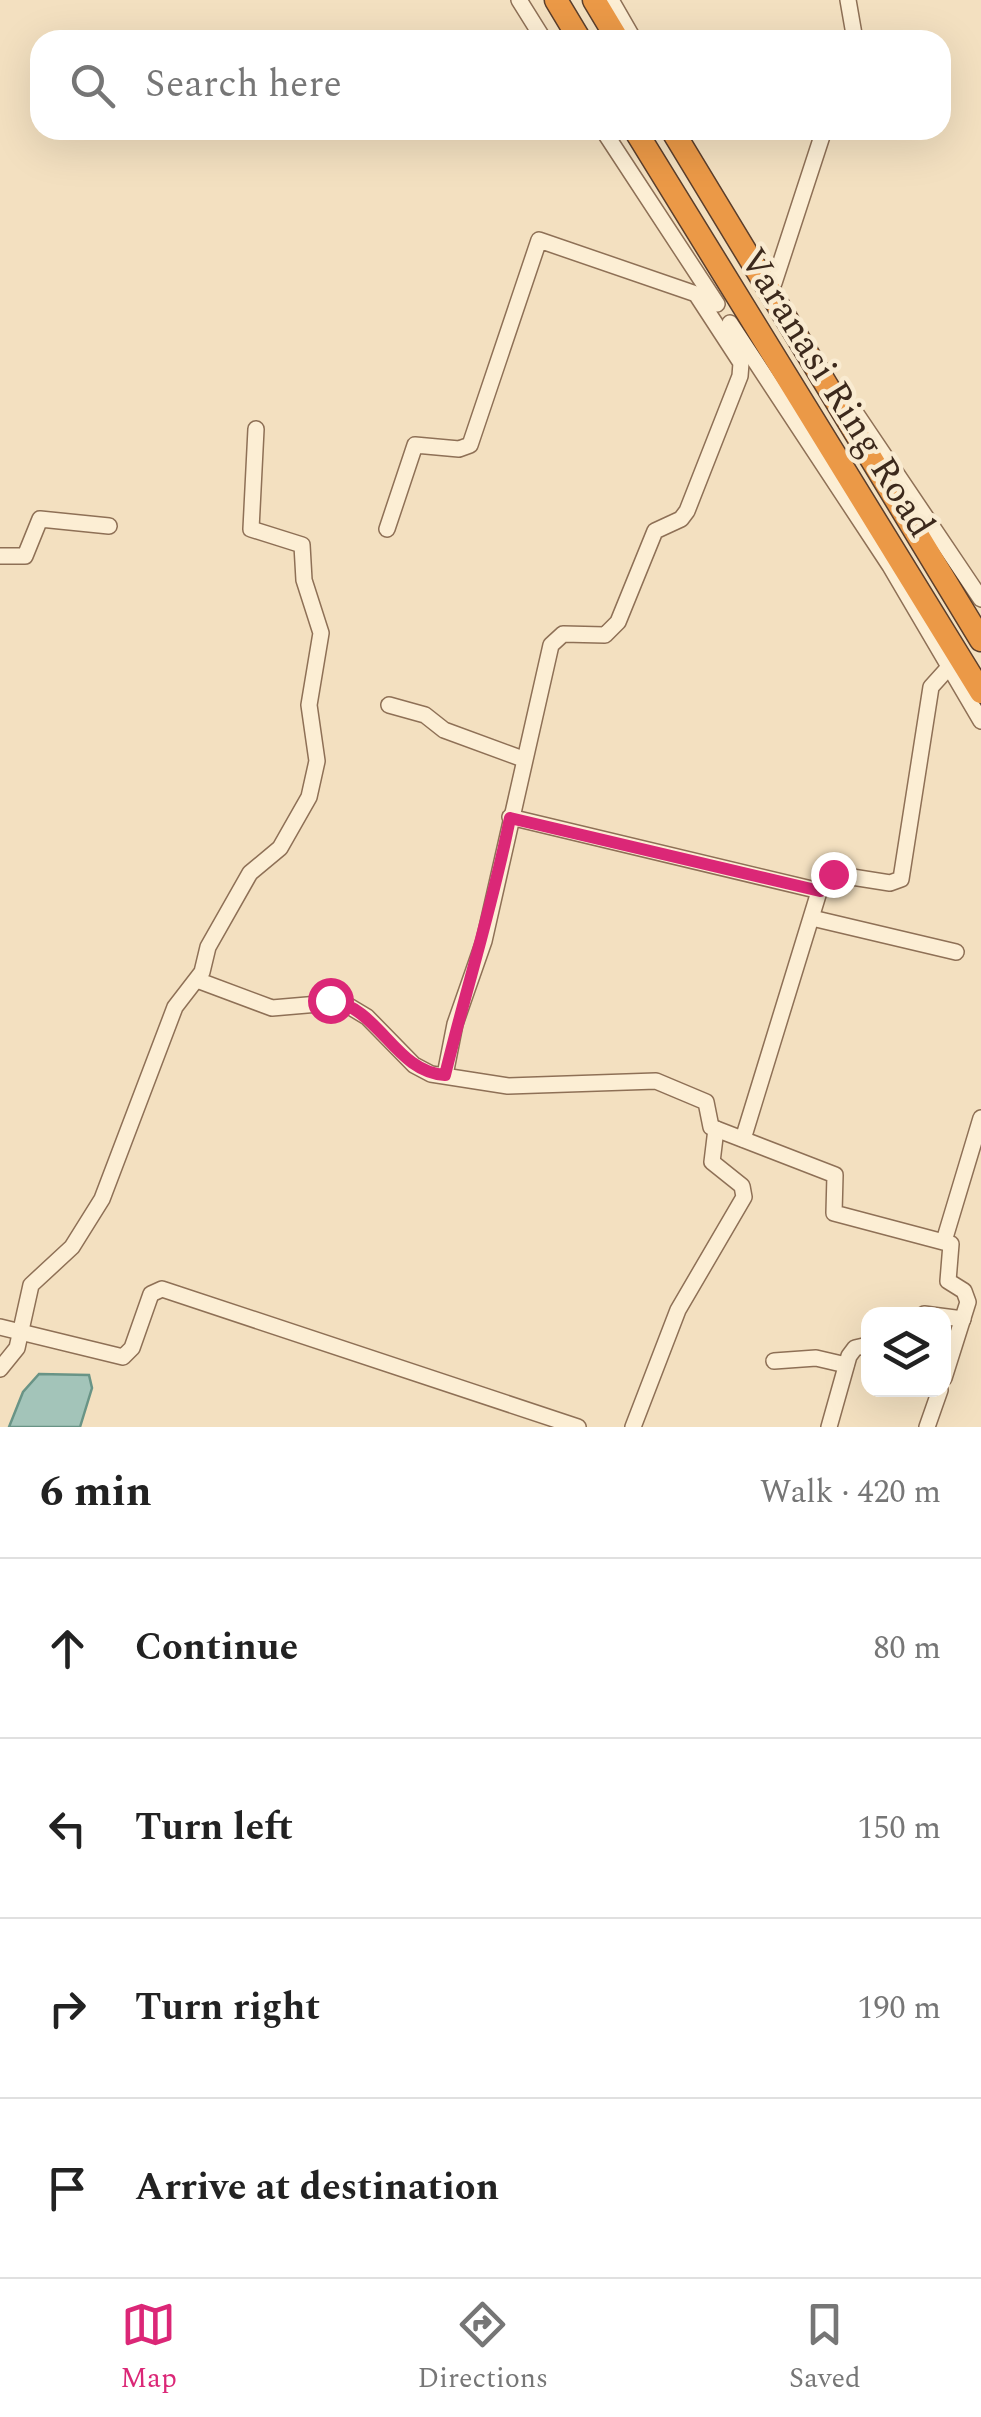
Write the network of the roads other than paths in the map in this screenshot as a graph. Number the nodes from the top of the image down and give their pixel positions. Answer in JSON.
{"nodes":[{"id":1,"x":519,"y":0,"type":"edge"},
{"id":2,"x":556,"y":0,"type":"edge"},
{"id":3,"x":594,"y":0,"type":"edge"},
{"id":4,"x":612,"y":0,"type":"edge"},
{"id":5,"x":848,"y":0,"type":"edge"},
{"id":6,"x":538,"y":30,"type":"edge"},
{"id":7,"x":574,"y":30,"type":"edge"},
{"id":8,"x":612,"y":30,"type":"edge"},
{"id":9,"x":628,"y":30,"type":"edge"},
{"id":10,"x":853,"y":30,"type":"edge"},
{"id":11,"x":610,"y":140,"type":"edge"},
{"id":12,"x":641,"y":140,"type":"edge"},
{"id":13,"x":678,"y":140,"type":"edge"},
{"id":14,"x":692,"y":140,"type":"edge"},
{"id":15,"x":821,"y":140,"type":"edge"},
{"id":16,"x":774,"y":284,"type":"junction"},
{"id":17,"x":256,"y":429,"type":"dead end"},
{"id":18,"x":108,"y":526,"type":"dead end"},
{"id":19,"x":387,"y":529,"type":"dead end"},
{"id":20,"x":0,"y":556,"type":"edge"},
{"id":21,"x":981,"y":600,"type":"edge"},
{"id":22,"x":981,"y":640,"type":"edge"},
{"id":23,"x":949,"y":667,"type":"junction"},
{"id":24,"x":981,"y":692,"type":"edge"},
{"id":25,"x":389,"y":705,"type":"dead end"},
{"id":26,"x":981,"y":721,"type":"edge"},
{"id":27,"x":523,"y":759,"type":"junction"},
{"id":28,"x":510,"y":818,"type":"junction"},
{"id":29,"x":820,"y":891,"type":"junction"},
{"id":30,"x":812,"y":918,"type":"junction"},
{"id":31,"x":956,"y":952,"type":"dead end"},
{"id":32,"x":198,"y":980,"type":"junction"},
{"id":33,"x":445,"y":1075,"type":"junction"},
{"id":34,"x":981,"y":1118,"type":"edge"},
{"id":35,"x":716,"y":1128,"type":"junction"},
{"id":36,"x":743,"y":1139,"type":"junction"},
{"id":37,"x":944,"y":1241,"type":"junction"},
{"id":38,"x":951,"y":1317,"type":"edge"},
{"id":39,"x":963,"y":1318,"type":"junction"},
{"id":40,"x":0,"y":1327,"type":"edge"},
{"id":41,"x":20,"y":1330,"type":"junction"},
{"id":42,"x":861,"y":1347,"type":"edge"},
{"id":43,"x":951,"y":1356,"type":"edge"},
{"id":44,"x":774,"y":1361,"type":"dead end"},
{"id":45,"x":846,"y":1364,"type":"junction"},
{"id":46,"x":0,"y":1370,"type":"edge"},
{"id":47,"x":938,"y":1397,"type":"edge"},
{"id":48,"x":578,"y":1427,"type":"edge"},
{"id":49,"x":632,"y":1427,"type":"edge"},
{"id":50,"x":829,"y":1427,"type":"edge"},
{"id":51,"x":927,"y":1427,"type":"edge"}],
"edges":[{"from":1,"to":6,"type":"street"},
{"from":2,"to":7,"type":"highway"},
{"from":3,"to":8,"type":"highway"},
{"from":4,"to":9,"type":"street"},
{"from":5,"to":10,"type":"street"},
{"from":11,"to":23,"type":"street"},
{"from":12,"to":24,"type":"highway","name":"Varanasi Ring Road"},
{"from":13,"to":22,"type":"highway"},
{"from":14,"to":16,"type":"street"},
{"from":15,"to":16,"type":"street"},
{"from":16,"to":21,"type":"street"},
{"from":17,"to":32,"type":"street"},
{"from":18,"to":20,"type":"street"},
{"from":19,"to":27,"type":"street"},
{"from":23,"to":26,"type":"street"},
{"from":23,"to":29,"type":"street"},
{"from":25,"to":27,"type":"street"},
{"from":27,"to":28,"type":"street"},
{"from":28,"to":29,"type":"street"},
{"from":28,"to":33,"type":"street"},
{"from":29,"to":30,"type":"street"},
{"from":30,"to":31,"type":"street"},
{"from":30,"to":36,"type":"street"},
{"from":32,"to":33,"type":"street"},
{"from":32,"to":41,"type":"street"},
{"from":33,"to":35,"type":"street"},
{"from":34,"to":37,"type":"street"},
{"from":35,"to":36,"type":"street"},
{"from":35,"to":49,"type":"street"},
{"from":36,"to":37,"type":"street"},
{"from":37,"to":39,"type":"street"},
{"from":38,"to":39,"type":"street"},
{"from":39,"to":43,"type":"street"},
{"from":40,"to":41,"type":"street"},
{"from":41,"to":46,"type":"street"},
{"from":41,"to":48,"type":"street"},
{"from":42,"to":45,"type":"street"},
{"from":44,"to":45,"type":"street"},
{"from":45,"to":50,"type":"street"},
{"from":47,"to":51,"type":"street"}]}
